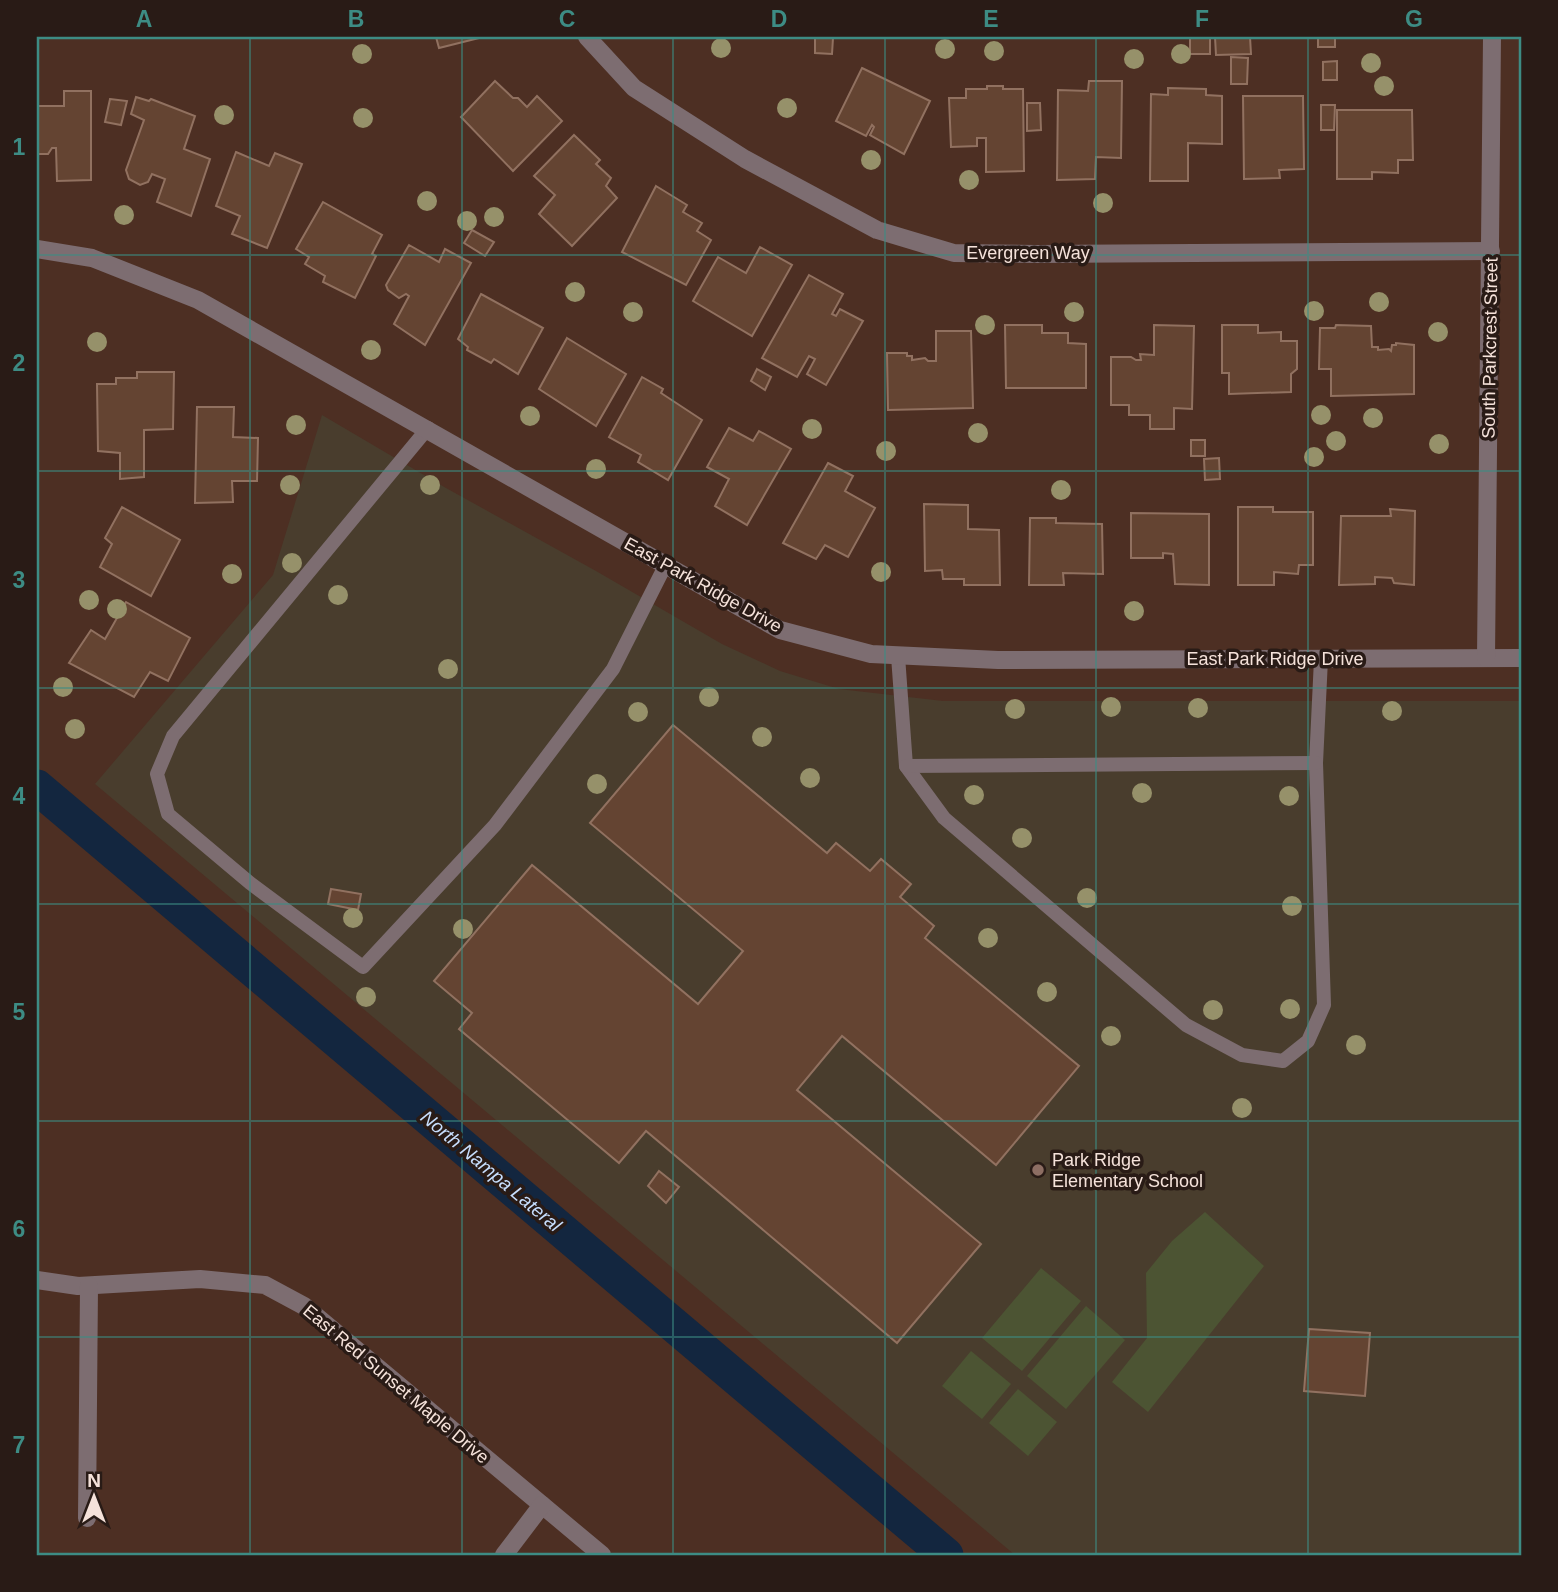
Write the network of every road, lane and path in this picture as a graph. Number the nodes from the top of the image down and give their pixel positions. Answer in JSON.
{"nodes":[{"id":1,"x":587,"y":37,"type":"edge"},
{"id":2,"x":1492,"y":37,"type":"edge"},
{"id":3,"x":37,"y":248,"type":"edge"},
{"id":4,"x":1491,"y":251,"type":"junction"},
{"id":5,"x":428,"y":428,"type":"junction"},
{"id":6,"x":665,"y":566,"type":"junction"},
{"id":7,"x":898,"y":656,"type":"junction"},
{"id":8,"x":1521,"y":658,"type":"edge"},
{"id":9,"x":1321,"y":659,"type":"junction"},
{"id":10,"x":1486,"y":659,"type":"junction"},
{"id":11,"x":1316,"y":763,"type":"junction"},
{"id":12,"x":906,"y":765,"type":"junction"},
{"id":13,"x":37,"y":1280,"type":"edge"},
{"id":14,"x":89,"y":1286,"type":"junction"},
{"id":15,"x":542,"y":1505,"type":"junction"},
{"id":16,"x":87,"y":1517,"type":"dead end"},
{"id":17,"x":504,"y":1555,"type":"edge"},
{"id":18,"x":602,"y":1555,"type":"edge"}],
"edges":[{"from":1,"to":4,"type":"street","name":"Evergreen Way"},
{"from":2,"to":4,"type":"street","name":"South Parkcrest Street"},
{"from":3,"to":5,"type":"street","name":"East Park Ridge Drive"},
{"from":4,"to":10,"type":"street","name":"South Parkcrest Street"},
{"from":5,"to":6,"type":"street","name":"East Park Ridge Drive"},
{"from":5,"to":6,"type":"lane"},
{"from":6,"to":7,"type":"street","name":"East Park Ridge Drive"},
{"from":7,"to":9,"type":"street","name":"East Park Ridge Drive"},
{"from":7,"to":12,"type":"lane"},
{"from":8,"to":10,"type":"street","name":"East Park Ridge Drive"},
{"from":9,"to":10,"type":"street","name":"East Park Ridge Drive"},
{"from":9,"to":11,"type":"lane"},
{"from":11,"to":12,"type":"lane"},
{"from":11,"to":12,"type":"lane"},
{"from":13,"to":14,"type":"street","name":"East Red Sunset Maple Drive"},
{"from":14,"to":15,"type":"street","name":"East Red Sunset Maple Drive"},
{"from":14,"to":16,"type":"street"},
{"from":15,"to":17,"type":"street"},
{"from":15,"to":18,"type":"street","name":"East Red Sunset Maple Drive"}]}
